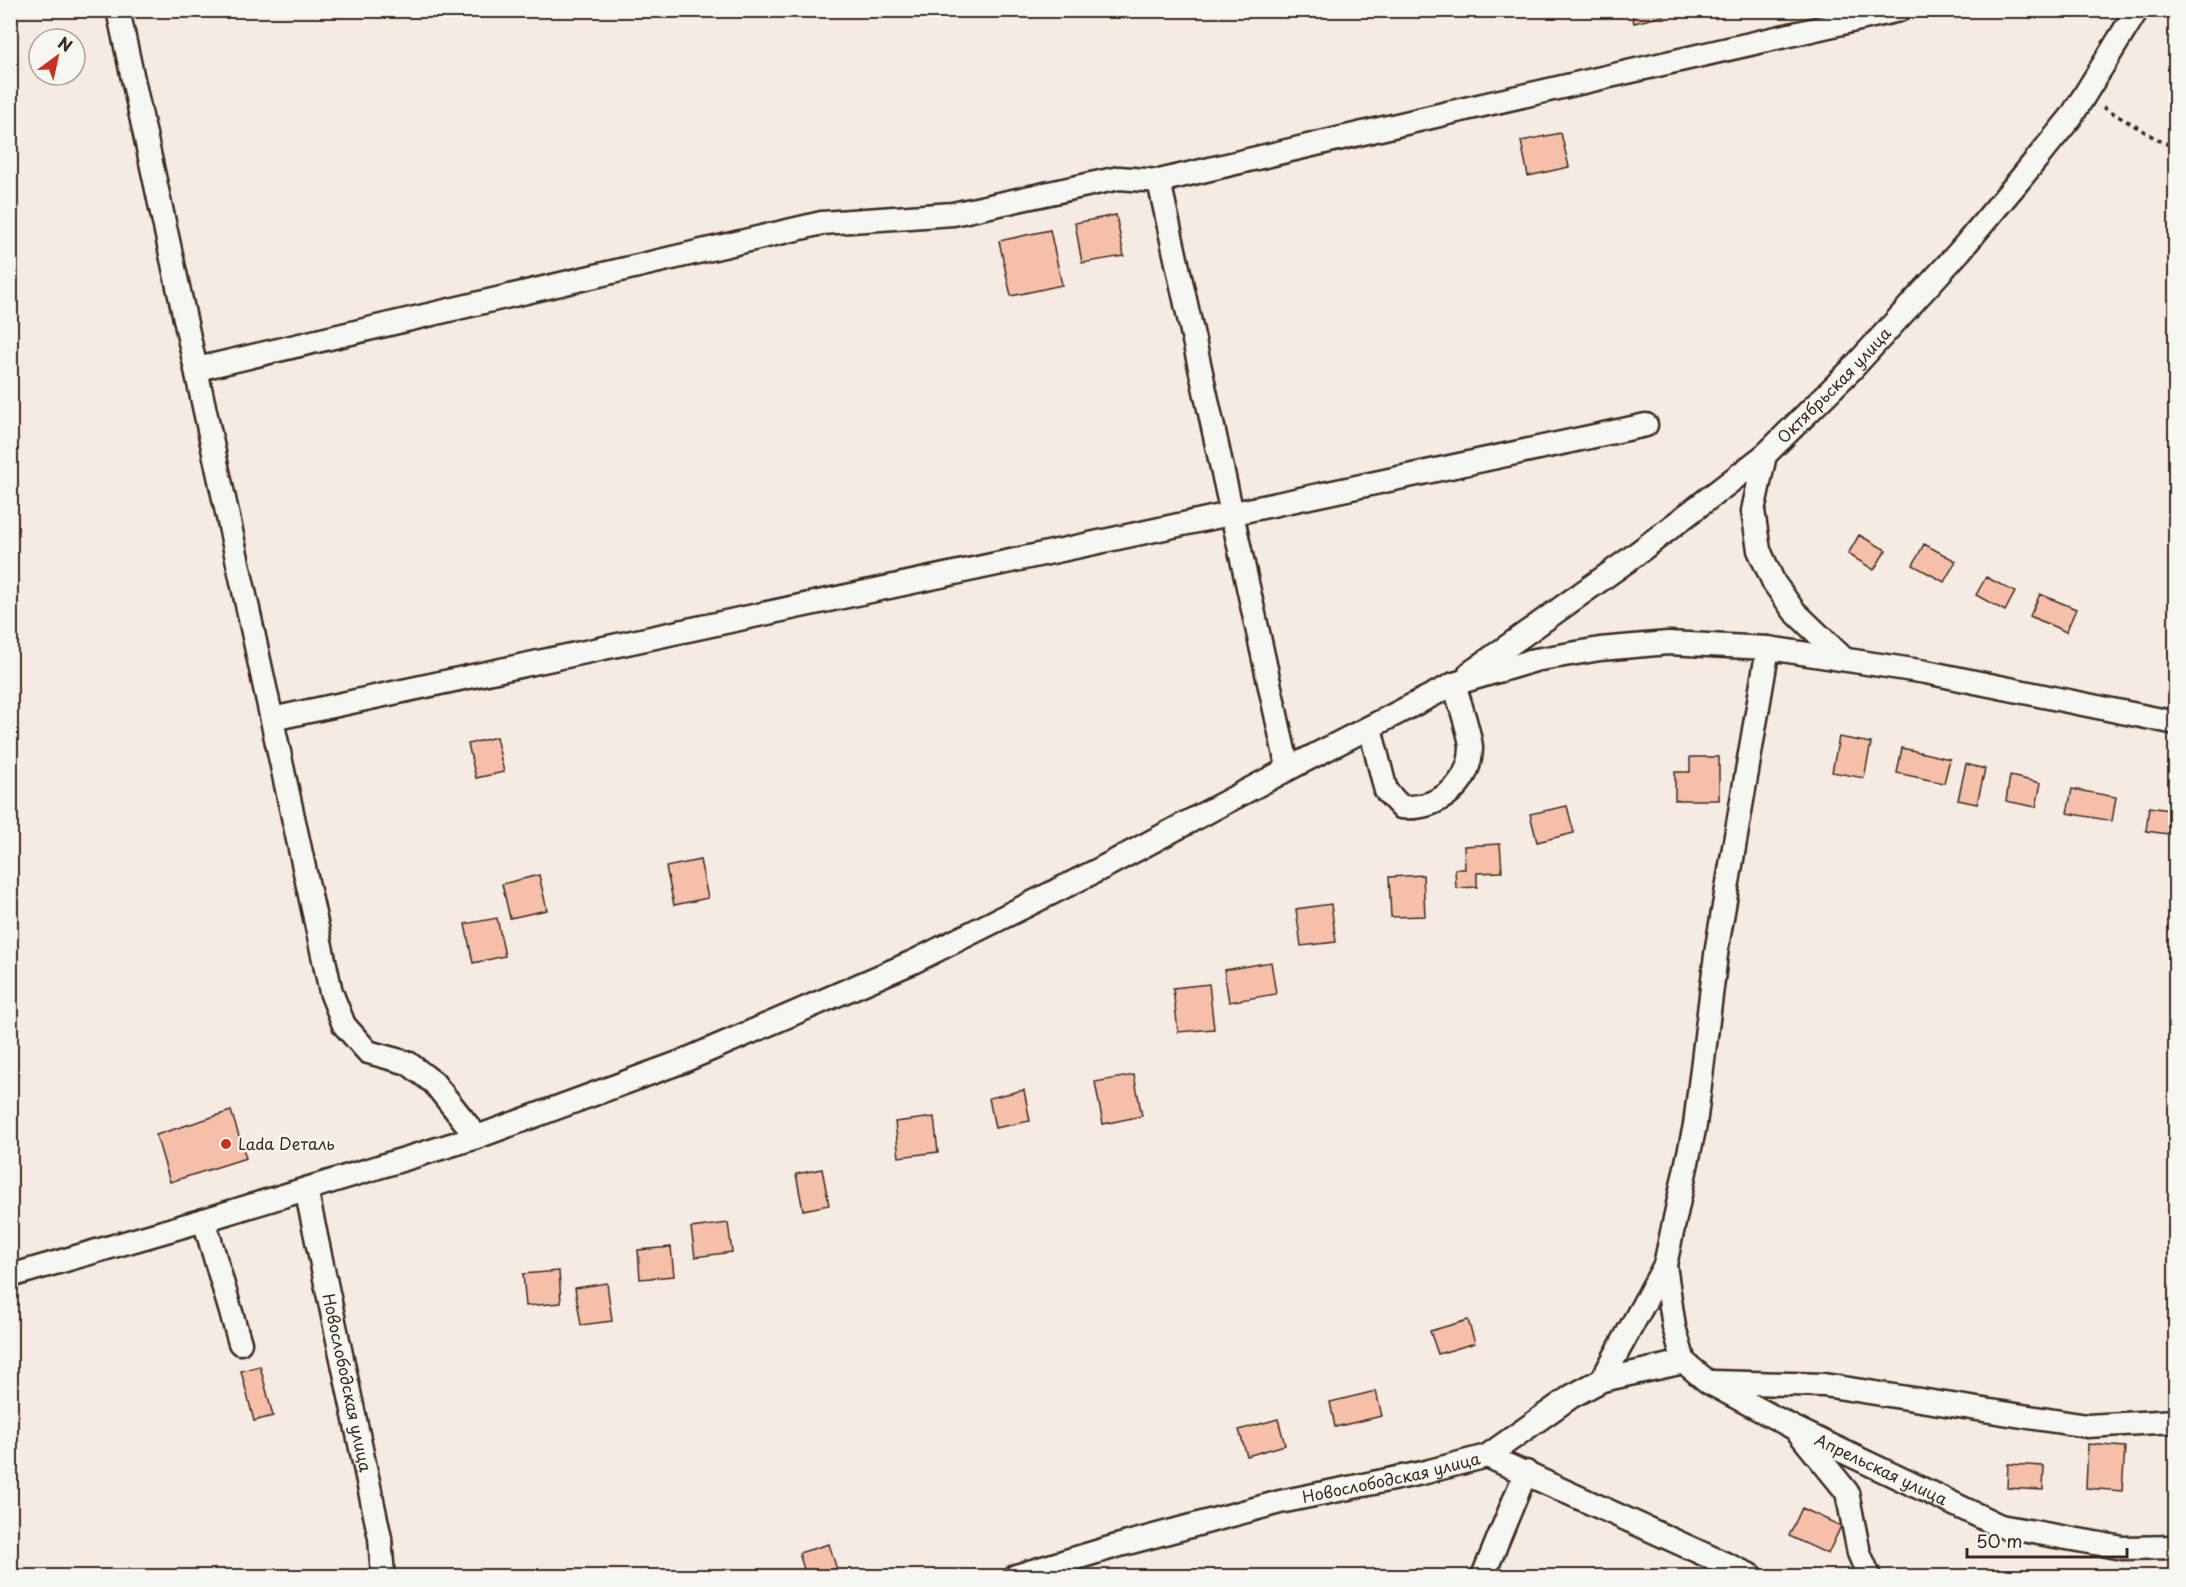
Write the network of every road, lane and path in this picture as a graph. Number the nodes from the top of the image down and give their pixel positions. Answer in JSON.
{"nodes":[{"id":1,"x":118,"y":10,"type":"edge"},
{"id":2,"x":1899,"y":10,"type":"edge"},
{"id":3,"x":2137,"y":10,"type":"edge"},
{"id":4,"x":2084,"y":96,"type":"junction"},
{"id":5,"x":2175,"y":146,"type":"edge"},
{"id":6,"x":1159,"y":181,"type":"junction"},
{"id":7,"x":197,"y":369,"type":"junction"},
{"id":8,"x":1646,"y":425,"type":"dead end"},
{"id":9,"x":1765,"y":455,"type":"junction"},
{"id":10,"x":1232,"y":514,"type":"junction"},
{"id":11,"x":1768,"y":648,"type":"junction"},
{"id":12,"x":1844,"y":658,"type":"junction"},
{"id":13,"x":1454,"y":684,"type":"junction"},
{"id":14,"x":272,"y":718,"type":"junction"},
{"id":15,"x":2175,"y":723,"type":"edge"},
{"id":16,"x":1370,"y":728,"type":"junction"},
{"id":17,"x":1288,"y":769,"type":"junction"},
{"id":18,"x":477,"y":1137,"type":"junction"},
{"id":19,"x":306,"y":1189,"type":"junction"},
{"id":20,"x":204,"y":1220,"type":"junction"},
{"id":21,"x":1665,"y":1266,"type":"junction"},
{"id":22,"x":10,"y":1275,"type":"edge"},
{"id":23,"x":240,"y":1343,"type":"dead end"},
{"id":24,"x":1684,"y":1362,"type":"junction"},
{"id":25,"x":1602,"y":1380,"type":"junction"},
{"id":26,"x":1708,"y":1382,"type":"junction"},
{"id":27,"x":2175,"y":1421,"type":"edge"},
{"id":28,"x":1794,"y":1428,"type":"junction"},
{"id":29,"x":1487,"y":1456,"type":"junction"},
{"id":30,"x":1526,"y":1472,"type":"junction"},
{"id":31,"x":2175,"y":1547,"type":"edge"},
{"id":32,"x":383,"y":1576,"type":"edge"},
{"id":33,"x":1016,"y":1576,"type":"edge"},
{"id":34,"x":1483,"y":1576,"type":"edge"},
{"id":35,"x":1752,"y":1576,"type":"edge"},
{"id":36,"x":1869,"y":1576,"type":"edge"}],
"edges":[{"from":1,"to":7,"type":"street"},
{"from":2,"to":6,"type":"street"},
{"from":3,"to":4,"type":"street","name":"Октябрьская улица"},
{"from":4,"to":5,"type":"path"},
{"from":4,"to":9,"type":"street","name":"Октябрьская улица"},
{"from":6,"to":7,"type":"street"},
{"from":6,"to":10,"type":"street"},
{"from":7,"to":14,"type":"street"},
{"from":8,"to":10,"type":"street"},
{"from":9,"to":12,"type":"street"},
{"from":9,"to":13,"type":"street","name":"Октябрьская улица"},
{"from":10,"to":14,"type":"street"},
{"from":10,"to":17,"type":"street"},
{"from":11,"to":12,"type":"street"},
{"from":11,"to":13,"type":"street"},
{"from":11,"to":21,"type":"street"},
{"from":12,"to":15,"type":"street"},
{"from":13,"to":16,"type":"street"},
{"from":13,"to":16,"type":"street"},
{"from":14,"to":18,"type":"street"},
{"from":16,"to":17,"type":"street"},
{"from":17,"to":18,"type":"street"},
{"from":18,"to":19,"type":"street"},
{"from":19,"to":20,"type":"street"},
{"from":19,"to":32,"type":"street","name":"Новослободская улица"},
{"from":20,"to":22,"type":"street"},
{"from":20,"to":23,"type":"street"},
{"from":21,"to":24,"type":"street"},
{"from":21,"to":25,"type":"street"},
{"from":24,"to":25,"type":"street"},
{"from":24,"to":26,"type":"street","name":"Апрельская улица"},
{"from":25,"to":29,"type":"street"},
{"from":26,"to":27,"type":"street"},
{"from":26,"to":28,"type":"street","name":"Апрельская улица"},
{"from":28,"to":31,"type":"street","name":"Апрельская улица"},
{"from":28,"to":36,"type":"street"},
{"from":29,"to":30,"type":"street","name":"Новослободская улица"},
{"from":29,"to":33,"type":"street","name":"Новослободская улица"},
{"from":30,"to":34,"type":"street"},
{"from":30,"to":35,"type":"street","name":"Новослободская улица"}]}
